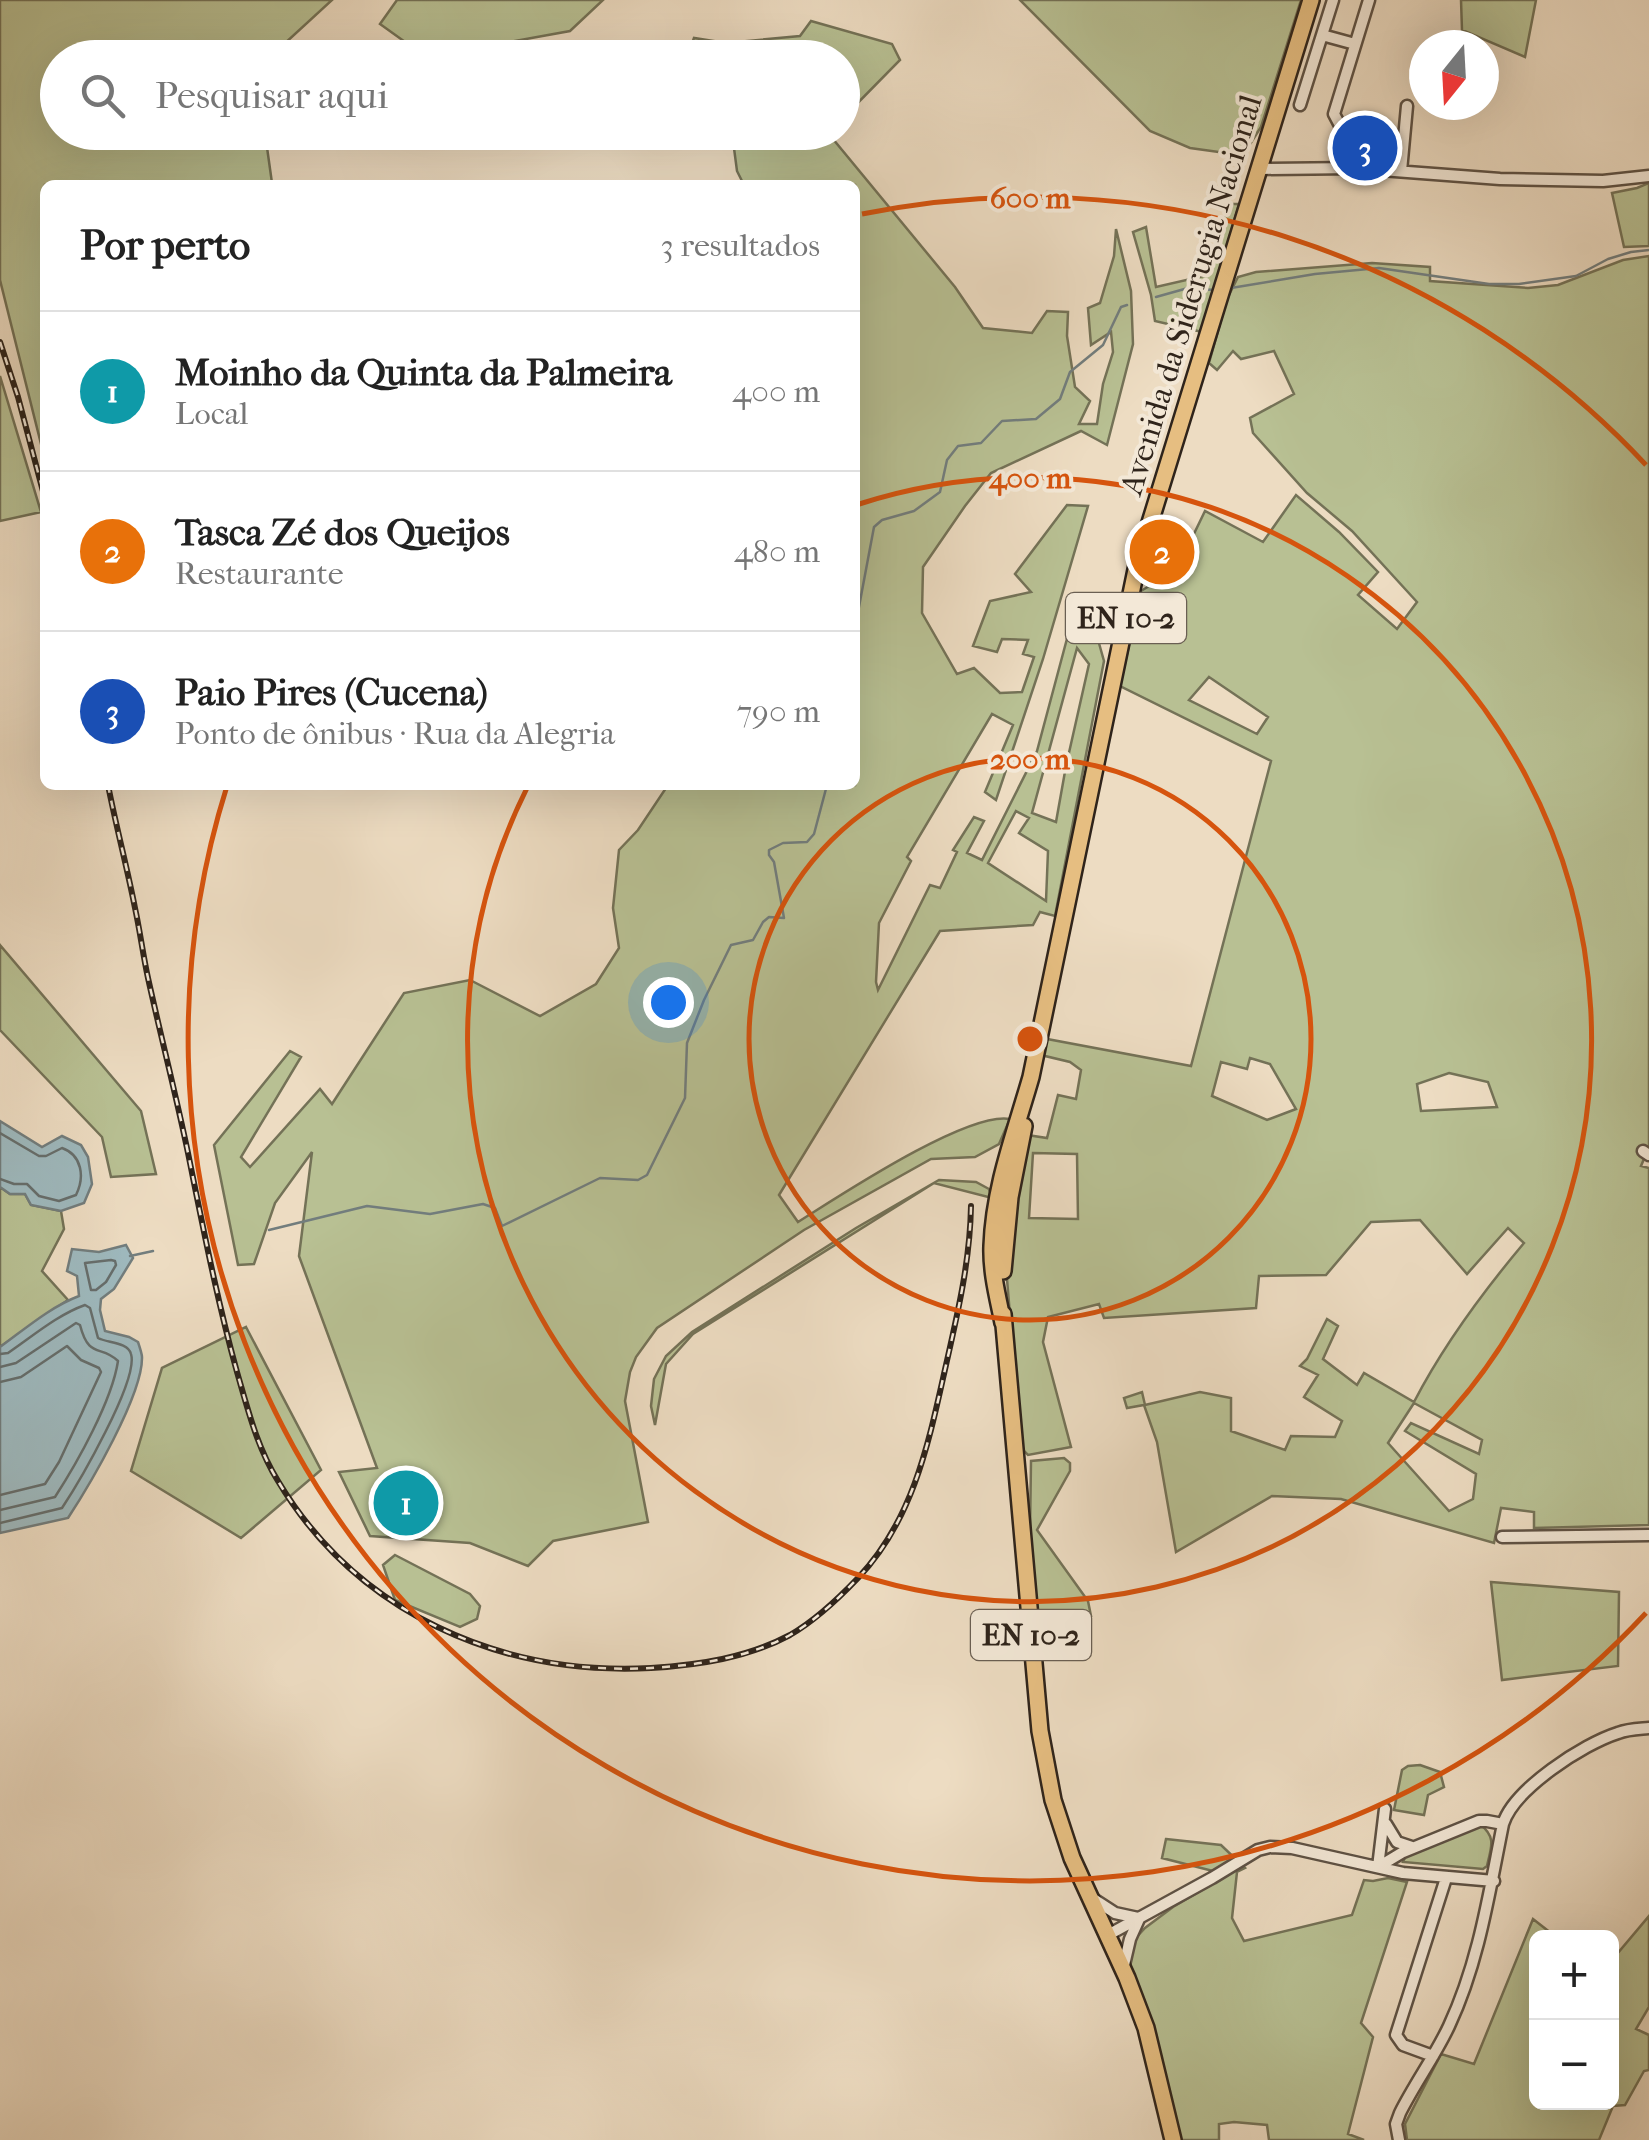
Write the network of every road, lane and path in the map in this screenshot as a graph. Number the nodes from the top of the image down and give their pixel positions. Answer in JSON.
{"nodes":[{"id":1,"x":1311,"y":0,"type":"edge"},
{"id":2,"x":1333,"y":0,"type":"edge"},
{"id":3,"x":1370,"y":0,"type":"edge"},
{"id":4,"x":1322,"y":35,"type":"junction"},
{"id":5,"x":1354,"y":44,"type":"junction"},
{"id":6,"x":1300,"y":105,"type":"dead end"},
{"id":7,"x":1406,"y":106,"type":"dead end"},
{"id":8,"x":1260,"y":168,"type":"junction"},
{"id":9,"x":1355,"y":168,"type":"junction"},
{"id":10,"x":1400,"y":171,"type":"junction"},
{"id":11,"x":1649,"y":176,"type":"edge"},
{"id":12,"x":1649,"y":1536,"type":"edge"},
{"id":13,"x":1502,"y":1538,"type":"dead end"},
{"id":14,"x":1649,"y":1728,"type":"edge"},
{"id":15,"x":1502,"y":1824,"type":"junction"},
{"id":16,"x":1413,"y":1848,"type":"junction"},
{"id":17,"x":1399,"y":1854,"type":"junction"},
{"id":18,"x":1378,"y":1867,"type":"junction"},
{"id":19,"x":1403,"y":1873,"type":"junction"},
{"id":20,"x":1446,"y":1878,"type":"junction"},
{"id":21,"x":1494,"y":1881,"type":"junction"},
{"id":22,"x":1088,"y":1893,"type":"junction"},
{"id":23,"x":1139,"y":1918,"type":"junction"},
{"id":24,"x":1108,"y":1935,"type":"junction"},
{"id":25,"x":1123,"y":1970,"type":"junction"},
{"id":26,"x":1433,"y":2056,"type":"junction"},
{"id":27,"x":1174,"y":2140,"type":"edge"},
{"id":28,"x":1398,"y":2140,"type":"edge"}],
"edges":[{"from":1,"to":8,"type":"main road","name":"Avenida da Siderugia Nacional","number":"EN 10-2"},
{"from":2,"to":4,"type":"street"},
{"from":3,"to":5,"type":"street"},
{"from":4,"to":5,"type":"street"},
{"from":4,"to":6,"type":"street"},
{"from":5,"to":9,"type":"street"},
{"from":7,"to":10,"type":"street"},
{"from":8,"to":9,"type":"street"},
{"from":8,"to":22,"type":"main road","name":"Avenida da Siderugia Nacional","number":"EN 10-2"},
{"from":9,"to":10,"type":"street"},
{"from":10,"to":11,"type":"street"},
{"from":12,"to":13,"type":"street"},
{"from":14,"to":15,"type":"street"},
{"from":15,"to":16,"type":"street"},
{"from":15,"to":21,"type":"street"},
{"from":16,"to":17,"type":"street"},
{"from":16,"to":18,"type":"street"},
{"from":17,"to":18,"type":"street"},
{"from":17,"to":19,"type":"street"},
{"from":18,"to":19,"type":"street"},
{"from":18,"to":23,"type":"street"},
{"from":19,"to":20,"type":"street"},
{"from":20,"to":21,"type":"street"},
{"from":20,"to":26,"type":"street"},
{"from":21,"to":26,"type":"street"},
{"from":22,"to":23,"type":"street"},
{"from":22,"to":24,"type":"main road","name":"Avenida da Siderugia Nacional","number":"EN 10-2"},
{"from":23,"to":24,"type":"street"},
{"from":23,"to":25,"type":"street"},
{"from":24,"to":25,"type":"main road","name":"Avenida da Siderugia Nacional","number":"EN 10-2"},
{"from":25,"to":27,"type":"main road","name":"Avenida da Siderugia Nacional","number":"EN 10-2"},
{"from":26,"to":28,"type":"street"}]}
